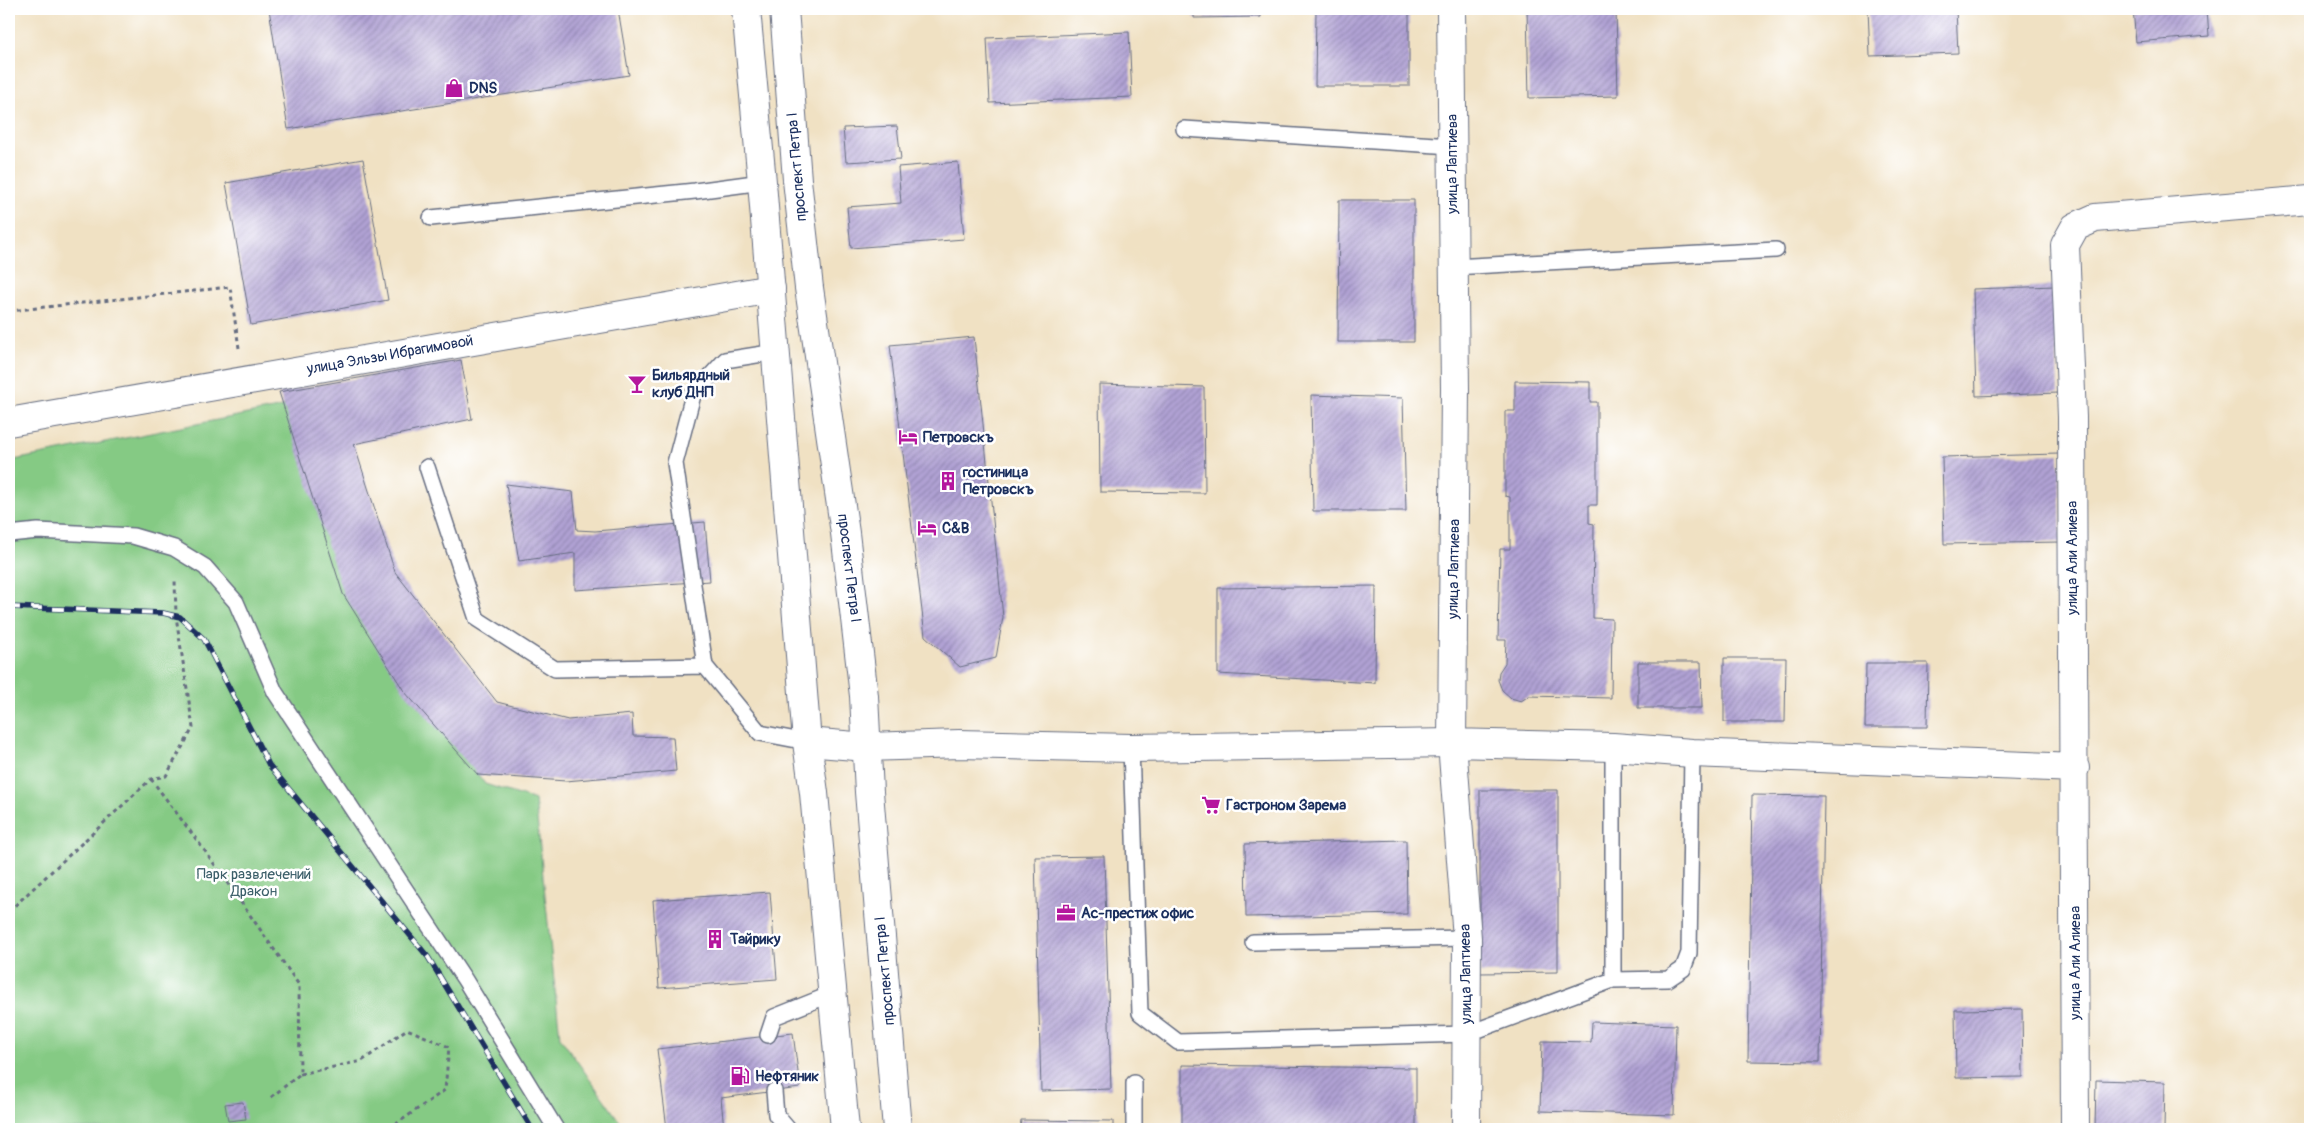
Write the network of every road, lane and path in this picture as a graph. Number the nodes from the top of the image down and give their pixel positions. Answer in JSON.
{"nodes":[{"id":1,"x":746,"y":9,"type":"edge"},
{"id":2,"x":784,"y":9,"type":"edge"},
{"id":3,"x":1451,"y":9,"type":"edge"},
{"id":4,"x":1184,"y":129,"type":"dead end"},
{"id":5,"x":1452,"y":146,"type":"junction"},
{"id":6,"x":762,"y":182,"type":"junction"},
{"id":7,"x":2310,"y":200,"type":"edge"},
{"id":8,"x":431,"y":218,"type":"dead end"},
{"id":9,"x":1776,"y":250,"type":"dead end"},
{"id":10,"x":1452,"y":267,"type":"junction"},
{"id":11,"x":771,"y":289,"type":"junction"},
{"id":12,"x":9,"y":311,"type":"edge"},
{"id":13,"x":776,"y":352,"type":"junction"},
{"id":14,"x":244,"y":380,"type":"junction"},
{"id":15,"x":9,"y":422,"type":"edge"},
{"id":16,"x":427,"y":467,"type":"dead end"},
{"id":17,"x":9,"y":534,"type":"edge"},
{"id":18,"x":174,"y":548,"type":"junction"},
{"id":19,"x":705,"y":666,"type":"junction"},
{"id":20,"x":807,"y":742,"type":"junction"},
{"id":21,"x":1452,"y":743,"type":"junction"},
{"id":22,"x":867,"y":746,"type":"junction"},
{"id":23,"x":1613,"y":747,"type":"junction"},
{"id":24,"x":1131,"y":748,"type":"junction"},
{"id":25,"x":1692,"y":753,"type":"junction"},
{"id":26,"x":2075,"y":768,"type":"junction"},
{"id":27,"x":151,"y":779,"type":"junction"},
{"id":28,"x":9,"y":911,"type":"edge"},
{"id":29,"x":1467,"y":938,"type":"junction"},
{"id":30,"x":1253,"y":942,"type":"dead end"},
{"id":31,"x":1613,"y":980,"type":"junction"},
{"id":32,"x":834,"y":993,"type":"junction"},
{"id":33,"x":1467,"y":1034,"type":"junction"},
{"id":34,"x":768,"y":1035,"type":"dead end"},
{"id":35,"x":300,"y":1074,"type":"junction"},
{"id":36,"x":1134,"y":1083,"type":"dead end"},
{"id":37,"x":774,"y":1091,"type":"dead end"},
{"id":38,"x":270,"y":1098,"type":"dead end"},
{"id":39,"x":397,"y":1129,"type":"edge"},
{"id":40,"x":556,"y":1129,"type":"edge"},
{"id":41,"x":788,"y":1129,"type":"edge"},
{"id":42,"x":845,"y":1129,"type":"edge"},
{"id":43,"x":897,"y":1129,"type":"edge"},
{"id":44,"x":1134,"y":1129,"type":"edge"},
{"id":45,"x":1466,"y":1129,"type":"edge"},
{"id":46,"x":2075,"y":1129,"type":"edge"}],
"edges":[{"from":1,"to":6,"type":"street"},
{"from":2,"to":22,"type":"street","name":"проспект Петра I"},
{"from":3,"to":5,"type":"street","name":"улица Лаптиева"},
{"from":4,"to":5,"type":"lane"},
{"from":5,"to":10,"type":"street","name":"улица Лаптиева"},
{"from":6,"to":8,"type":"lane"},
{"from":6,"to":11,"type":"street"},
{"from":7,"to":26,"type":"street","name":"улица Али Алиева"},
{"from":9,"to":10,"type":"lane"},
{"from":10,"to":21,"type":"street","name":"улица Лаптиева"},
{"from":11,"to":13,"type":"street"},
{"from":11,"to":14,"type":"street","name":"улица Эльзы Ибрагимовой"},
{"from":12,"to":14,"type":"path"},
{"from":13,"to":19,"type":"lane"},
{"from":13,"to":20,"type":"street"},
{"from":14,"to":15,"type":"street","name":"улица Эльзы Ибрагимовой"},
{"from":16,"to":19,"type":"lane"},
{"from":17,"to":18,"type":"lane"},
{"from":18,"to":27,"type":"path"},
{"from":18,"to":40,"type":"lane"},
{"from":19,"to":20,"type":"lane"},
{"from":20,"to":22,"type":"street"},
{"from":20,"to":32,"type":"street"},
{"from":21,"to":23,"type":"street"},
{"from":21,"to":24,"type":"street"},
{"from":21,"to":29,"type":"street","name":"улица Лаптиева"},
{"from":22,"to":24,"type":"street"},
{"from":22,"to":43,"type":"street","name":"проспект Петра I"},
{"from":23,"to":25,"type":"street"},
{"from":23,"to":31,"type":"lane"},
{"from":24,"to":33,"type":"lane"},
{"from":25,"to":26,"type":"street"},
{"from":25,"to":31,"type":"lane"},
{"from":26,"to":46,"type":"street","name":"улица Али Алиева"},
{"from":27,"to":28,"type":"path"},
{"from":27,"to":35,"type":"path"},
{"from":29,"to":30,"type":"lane"},
{"from":29,"to":33,"type":"street","name":"улица Лаптиева"},
{"from":31,"to":33,"type":"lane"},
{"from":32,"to":34,"type":"lane"},
{"from":32,"to":42,"type":"street"},
{"from":33,"to":45,"type":"street","name":"улица Лаптиева"},
{"from":35,"to":38,"type":"path"},
{"from":35,"to":39,"type":"path"},
{"from":36,"to":44,"type":"lane"},
{"from":37,"to":41,"type":"lane"}]}
